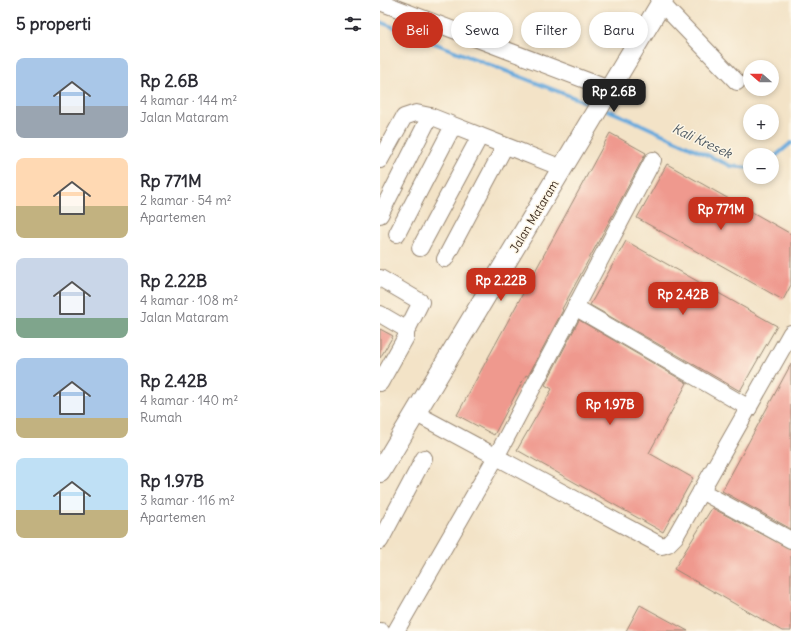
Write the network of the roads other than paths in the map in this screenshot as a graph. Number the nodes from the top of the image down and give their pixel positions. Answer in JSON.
{"nodes":[{"id":1,"x":662,"y":1,"type":"edge"},
{"id":2,"x":380,"y":2,"type":"edge"},
{"id":3,"x":738,"y":82,"type":"dead end"},
{"id":4,"x":608,"y":91,"type":"junction"},
{"id":5,"x":430,"y":116,"type":"junction"},
{"id":6,"x":453,"y":126,"type":"junction"},
{"id":7,"x":480,"y":136,"type":"junction"},
{"id":8,"x":505,"y":146,"type":"junction"},
{"id":9,"x":380,"y":160,"type":"edge"},
{"id":10,"x":653,"y":160,"type":"dead end"},
{"id":11,"x":562,"y":168,"type":"junction"},
{"id":12,"x":380,"y":215,"type":"edge"},
{"id":13,"x":397,"y":234,"type":"dead end"},
{"id":14,"x":420,"y":248,"type":"dead end"},
{"id":15,"x":445,"y":259,"type":"dead end"},
{"id":16,"x":380,"y":278,"type":"edge"},
{"id":17,"x":575,"y":307,"type":"junction"},
{"id":18,"x":380,"y":314,"type":"edge"},
{"id":19,"x":406,"y":332,"type":"junction"},
{"id":20,"x":791,"y":333,"type":"edge"},
{"id":21,"x":380,"y":383,"type":"edge"},
{"id":22,"x":749,"y":408,"type":"junction"},
{"id":23,"x":415,"y":414,"type":"junction"},
{"id":24,"x":496,"y":457,"type":"junction"},
{"id":25,"x":424,"y":458,"type":"dead end"},
{"id":26,"x":380,"y":472,"type":"edge"},
{"id":27,"x":701,"y":492,"type":"junction"},
{"id":28,"x":791,"y":540,"type":"edge"},
{"id":29,"x":380,"y":541,"type":"edge"},
{"id":30,"x":396,"y":631,"type":"edge"}],
"edges":[{"from":1,"to":3,"type":"street"},
{"from":1,"to":4,"type":"main road","name":"Jalan Mataram"},
{"from":2,"to":4,"type":"street"},
{"from":4,"to":11,"type":"main road","name":"Jalan Mataram"},
{"from":5,"to":6,"type":"street"},
{"from":5,"to":9,"type":"street"},
{"from":5,"to":12,"type":"street"},
{"from":6,"to":7,"type":"street"},
{"from":6,"to":13,"type":"street"},
{"from":7,"to":8,"type":"street"},
{"from":7,"to":14,"type":"street"},
{"from":8,"to":11,"type":"street"},
{"from":8,"to":15,"type":"street"},
{"from":10,"to":17,"type":"street"},
{"from":11,"to":23,"type":"main road","name":"Jalan Mataram"},
{"from":16,"to":19,"type":"street"},
{"from":17,"to":22,"type":"street"},
{"from":17,"to":24,"type":"street"},
{"from":18,"to":19,"type":"street"},
{"from":19,"to":21,"type":"street"},
{"from":20,"to":22,"type":"street"},
{"from":22,"to":27,"type":"street"},
{"from":23,"to":24,"type":"street"},
{"from":23,"to":26,"type":"main road","name":"Jalan Mataram"},
{"from":24,"to":27,"type":"street"},
{"from":24,"to":30,"type":"street"},
{"from":25,"to":29,"type":"street"},
{"from":27,"to":28,"type":"street"}]}
